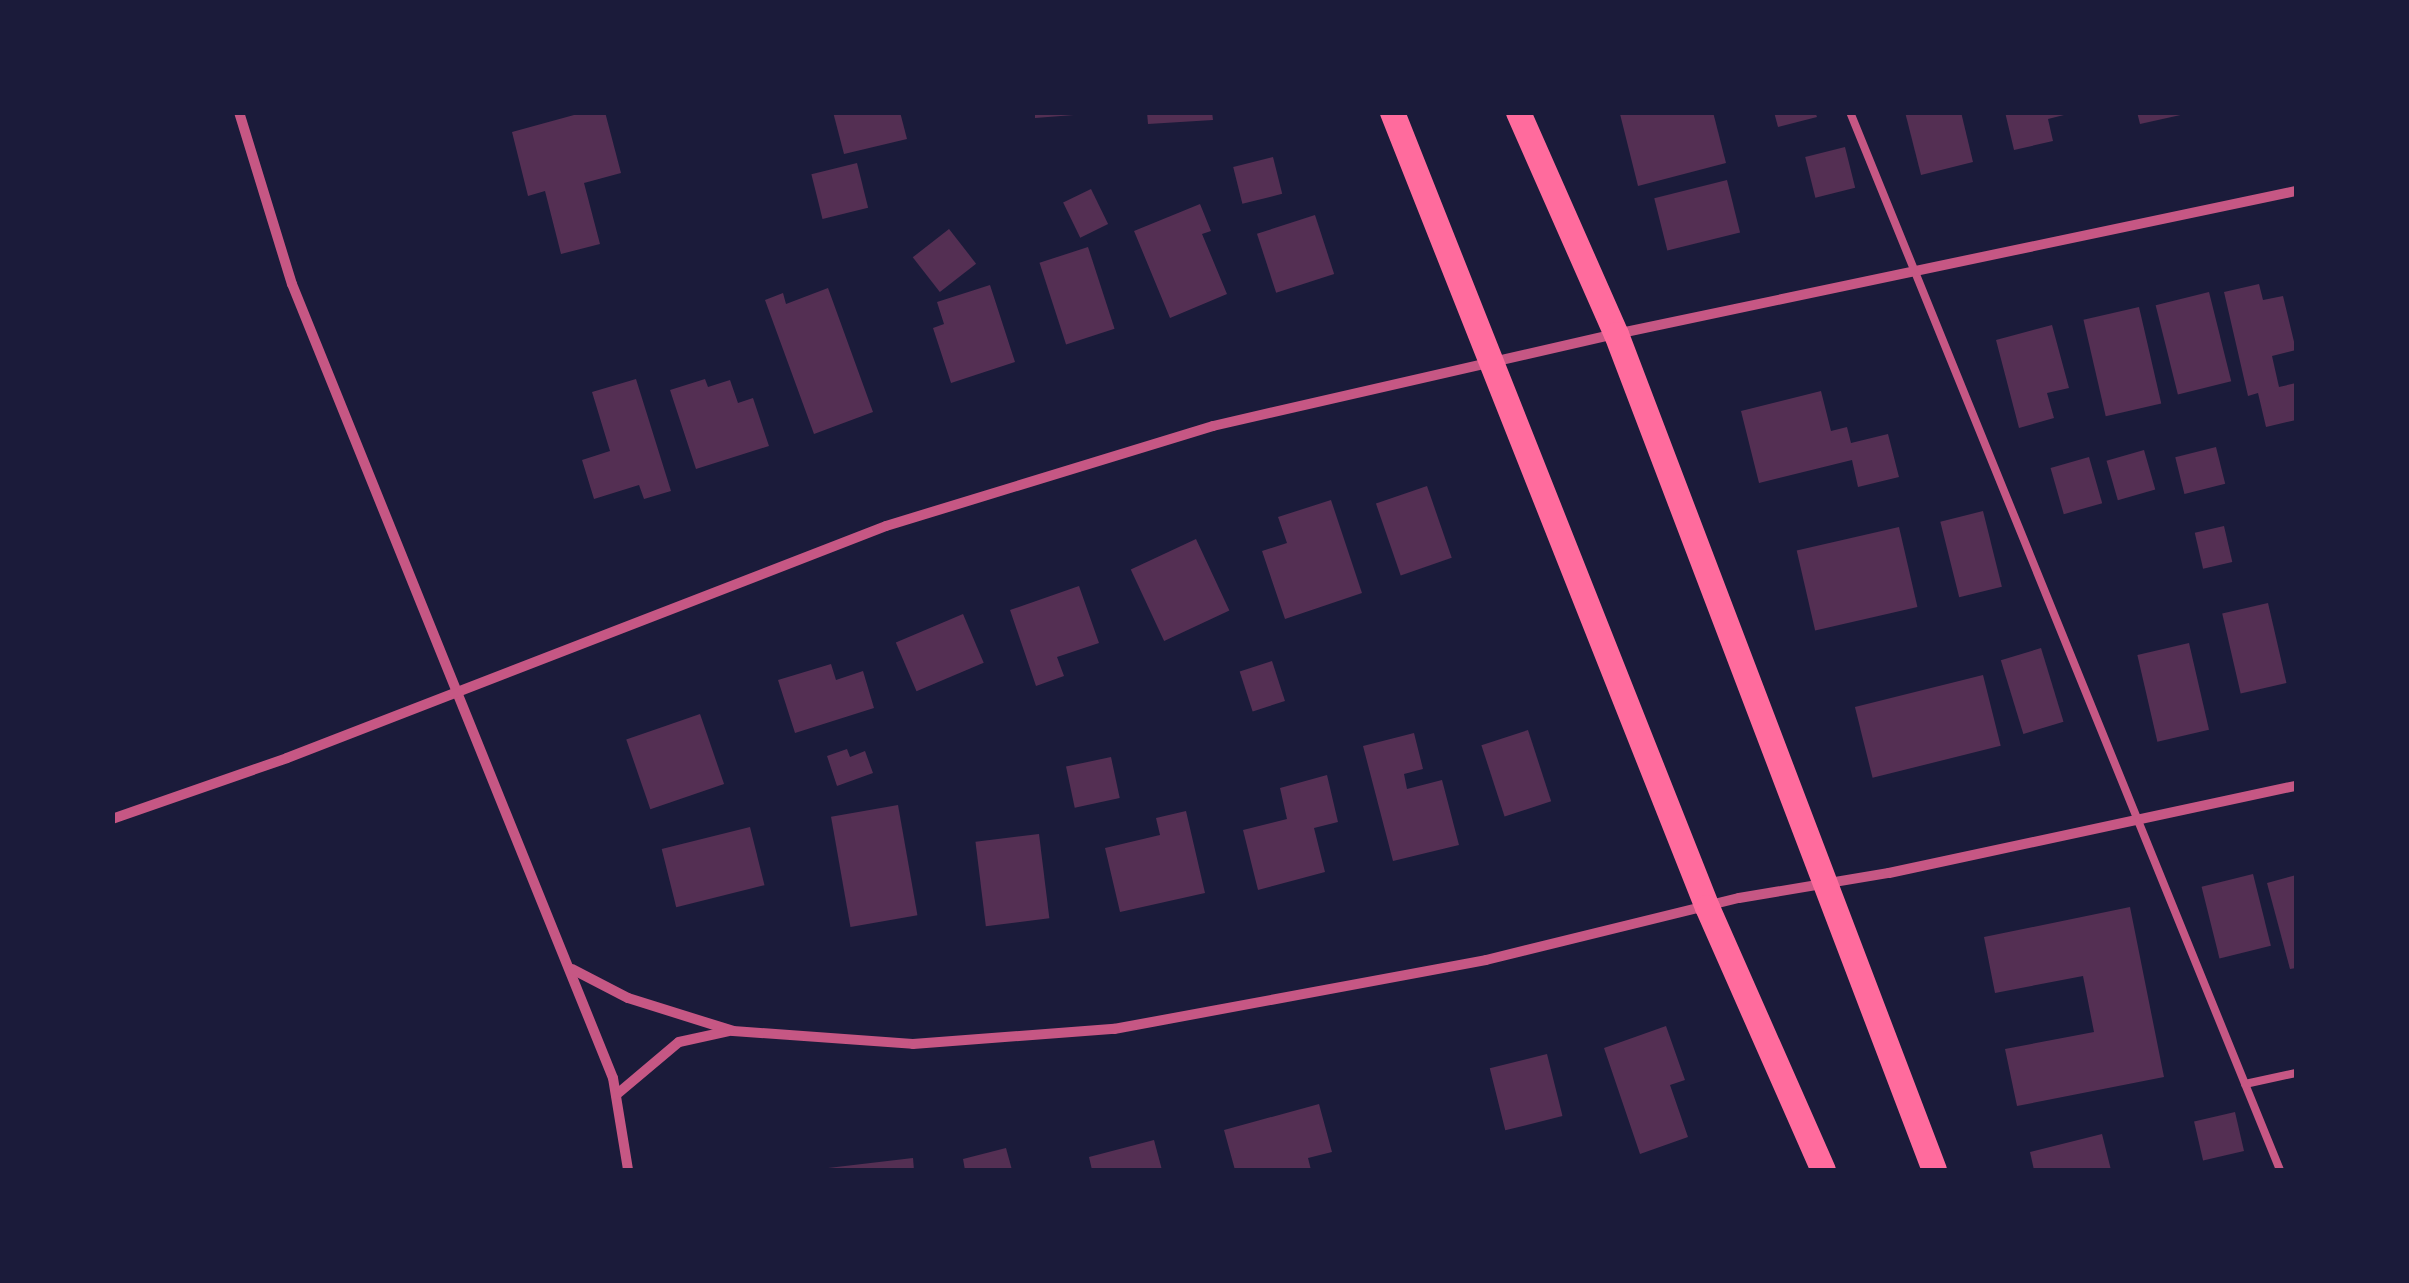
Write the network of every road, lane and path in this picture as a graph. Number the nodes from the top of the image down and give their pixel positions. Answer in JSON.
{"nodes":[{"id":1,"x":239,"y":112,"type":"edge"},
{"id":2,"x":1392,"y":112,"type":"edge"},
{"id":3,"x":1518,"y":112,"type":"edge"},
{"id":4,"x":1850,"y":112,"type":"edge"},
{"id":5,"x":2296,"y":191,"type":"edge"},
{"id":6,"x":1914,"y":272,"type":"junction"},
{"id":7,"x":1616,"y":334,"type":"junction"},
{"id":8,"x":1493,"y":362,"type":"junction"},
{"id":9,"x":456,"y":694,"type":"junction"},
{"id":10,"x":2296,"y":786,"type":"edge"},
{"id":11,"x":112,"y":819,"type":"edge"},
{"id":12,"x":2138,"y":821,"type":"junction"},
{"id":13,"x":1827,"y":883,"type":"junction"},
{"id":14,"x":1708,"y":907,"type":"junction"},
{"id":15,"x":572,"y":970,"type":"junction"},
{"id":16,"x":733,"y":1030,"type":"junction"},
{"id":17,"x":2296,"y":1073,"type":"edge"},
{"id":18,"x":2245,"y":1084,"type":"junction"},
{"id":19,"x":616,"y":1095,"type":"junction"},
{"id":20,"x":628,"y":1170,"type":"edge"},
{"id":21,"x":1823,"y":1170,"type":"edge"},
{"id":22,"x":1934,"y":1170,"type":"edge"},
{"id":23,"x":2280,"y":1170,"type":"edge"}],
"edges":[{"from":1,"to":9,"type":"street"},
{"from":2,"to":8,"type":"main road"},
{"from":3,"to":7,"type":"main road"},
{"from":4,"to":6,"type":"lane"},
{"from":5,"to":6,"type":"street"},
{"from":6,"to":7,"type":"street"},
{"from":6,"to":12,"type":"lane"},
{"from":7,"to":8,"type":"street"},
{"from":7,"to":13,"type":"main road"},
{"from":8,"to":9,"type":"street"},
{"from":8,"to":14,"type":"main road"},
{"from":9,"to":11,"type":"street"},
{"from":9,"to":15,"type":"street"},
{"from":10,"to":12,"type":"street"},
{"from":12,"to":13,"type":"street"},
{"from":12,"to":18,"type":"lane"},
{"from":13,"to":14,"type":"street"},
{"from":13,"to":22,"type":"main road"},
{"from":14,"to":16,"type":"street"},
{"from":14,"to":21,"type":"main road"},
{"from":15,"to":16,"type":"street"},
{"from":15,"to":19,"type":"street"},
{"from":16,"to":19,"type":"street"},
{"from":17,"to":18,"type":"lane"},
{"from":18,"to":23,"type":"lane"},
{"from":19,"to":20,"type":"street"}]}
